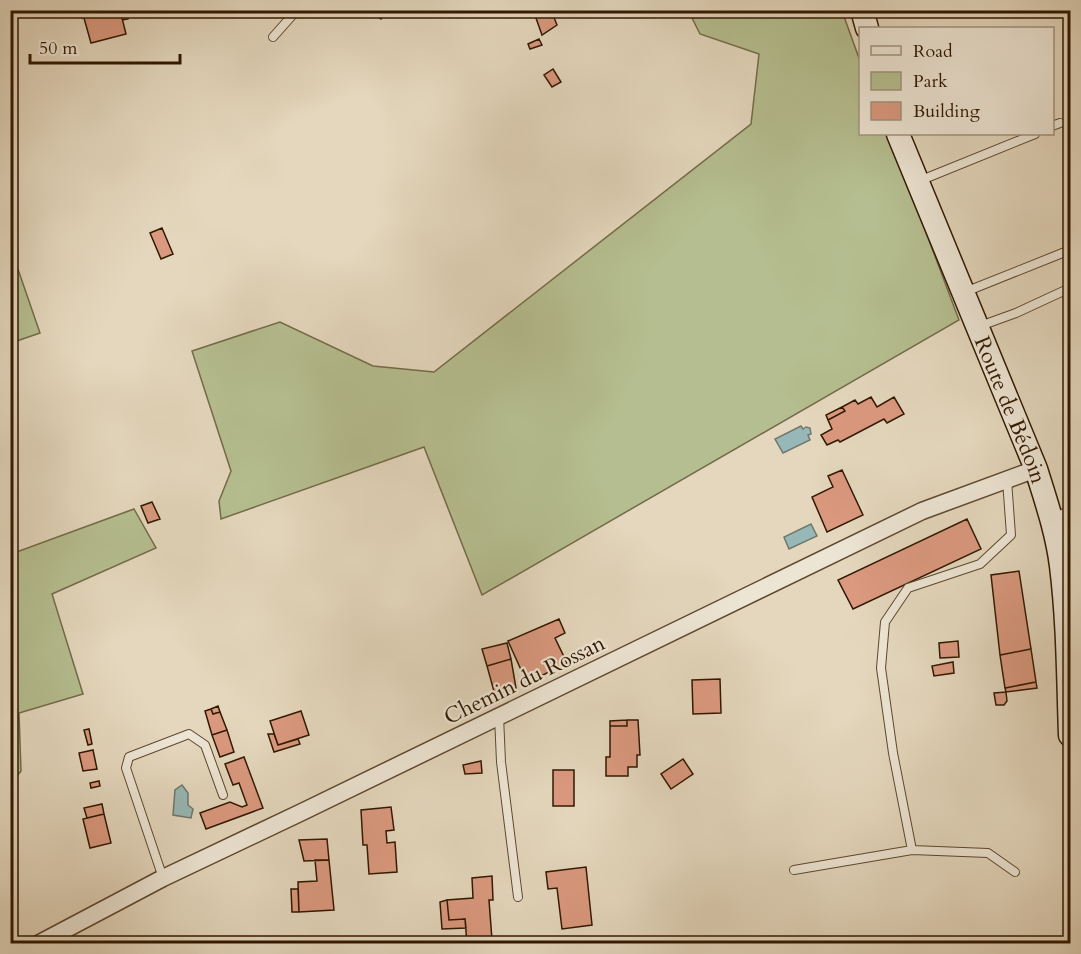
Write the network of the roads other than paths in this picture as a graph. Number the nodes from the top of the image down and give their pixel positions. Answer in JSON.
{"nodes":[{"id":1,"x":297,"y":10,"type":"edge"},
{"id":2,"x":862,"y":10,"type":"edge"},
{"id":3,"x":867,"y":27,"type":"edge"},
{"id":4,"x":273,"y":37,"type":"dead end"},
{"id":5,"x":898,"y":135,"type":"edge"},
{"id":6,"x":1033,"y":135,"type":"edge"},
{"id":7,"x":919,"y":182,"type":"junction"},
{"id":8,"x":1071,"y":250,"type":"edge"},
{"id":9,"x":1071,"y":288,"type":"edge"},
{"id":10,"x":964,"y":292,"type":"junction"},
{"id":11,"x":979,"y":326,"type":"junction"},
{"id":12,"x":1036,"y":469,"type":"junction"},
{"id":13,"x":1007,"y":480,"type":"junction"},
{"id":14,"x":1066,"y":514,"type":"edge"},
{"id":15,"x":498,"y":716,"type":"junction"},
{"id":16,"x":1070,"y":729,"type":"edge"},
{"id":17,"x":1071,"y":735,"type":"edge"},
{"id":18,"x":223,"y":795,"type":"dead end"},
{"id":19,"x":912,"y":850,"type":"junction"},
{"id":20,"x":794,"y":870,"type":"dead end"},
{"id":21,"x":1015,"y":872,"type":"dead end"},
{"id":22,"x":163,"y":878,"type":"junction"},
{"id":23,"x":518,"y":897,"type":"dead end"},
{"id":24,"x":38,"y":944,"type":"edge"}],
"edges":[{"from":1,"to":4,"type":"lane"},
{"from":2,"to":3,"type":"main road"},
{"from":5,"to":7,"type":"main road","name":"Route de Bédoin"},
{"from":6,"to":7,"type":"lane"},
{"from":7,"to":10,"type":"main road","name":"Route de Bédoin"},
{"from":8,"to":10,"type":"lane"},
{"from":9,"to":11,"type":"lane"},
{"from":10,"to":11,"type":"main road","name":"Route de Bédoin"},
{"from":11,"to":12,"type":"main road","name":"Route de Bédoin"},
{"from":12,"to":13,"type":"street","name":"Chemin du Rossan"},
{"from":12,"to":14,"type":"main road","name":"Route de Bédoin"},
{"from":13,"to":15,"type":"street","name":"Chemin du Rossan"},
{"from":13,"to":19,"type":"lane"},
{"from":14,"to":16,"type":"main road","name":"Route de Bédoin"},
{"from":15,"to":22,"type":"street","name":"Chemin du Rossan"},
{"from":15,"to":23,"type":"lane"},
{"from":16,"to":17,"type":"main road","name":"Route de Bédoin"},
{"from":18,"to":22,"type":"lane"},
{"from":19,"to":20,"type":"lane"},
{"from":19,"to":21,"type":"lane"},
{"from":22,"to":24,"type":"street","name":"Chemin du Rossan"}]}
